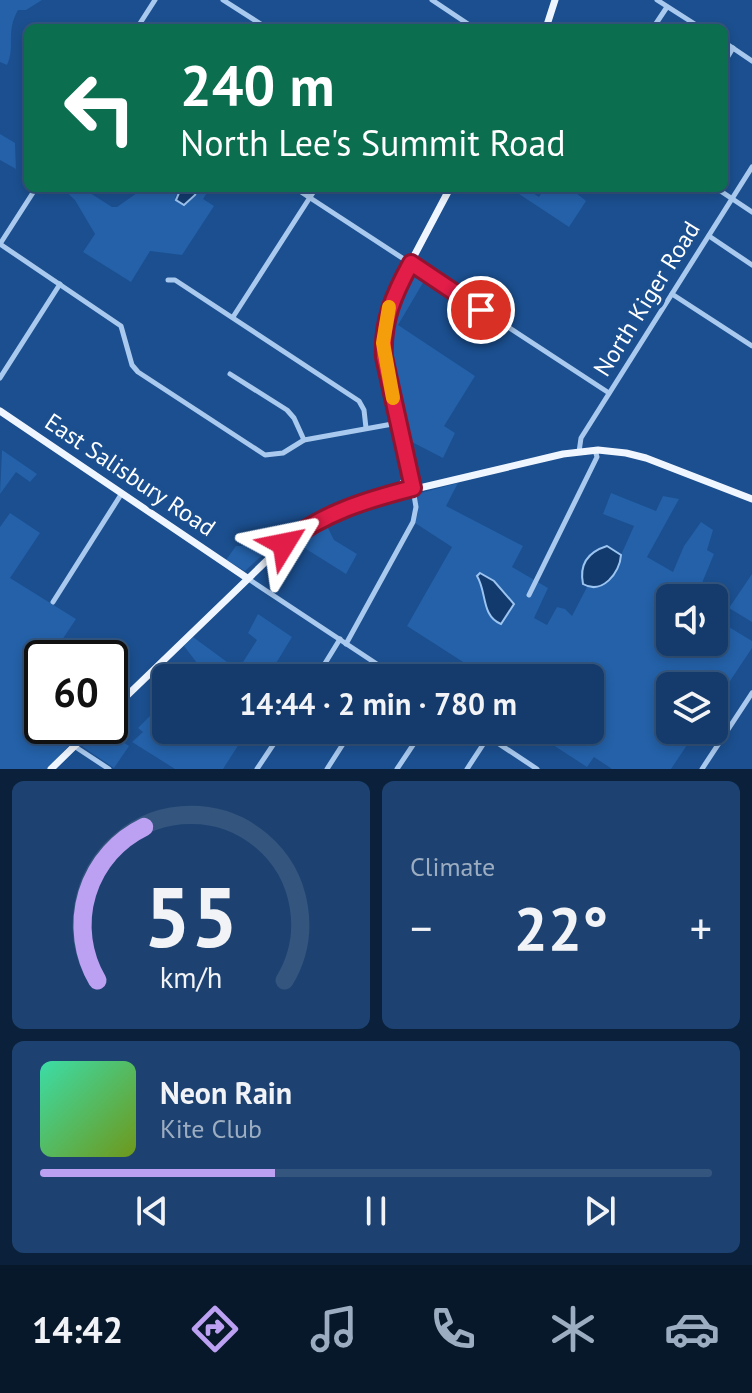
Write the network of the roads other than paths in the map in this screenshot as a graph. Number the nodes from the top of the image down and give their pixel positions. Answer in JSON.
{"nodes":[{"id":1,"x":155,"y":0,"type":"edge"},
{"id":2,"x":223,"y":0,"type":"edge"},
{"id":3,"x":432,"y":0,"type":"edge"},
{"id":4,"x":555,"y":0,"type":"edge"},
{"id":5,"x":657,"y":0,"type":"edge"},
{"id":6,"x":667,"y":7,"type":"junction"},
{"id":7,"x":140,"y":24,"type":"edge"},
{"id":8,"x":261,"y":24,"type":"edge"},
{"id":9,"x":468,"y":24,"type":"edge"},
{"id":10,"x":547,"y":24,"type":"edge"},
{"id":11,"x":656,"y":24,"type":"edge"},
{"id":12,"x":695,"y":24,"type":"edge"},
{"id":13,"x":728,"y":45,"type":"edge"},
{"id":14,"x":733,"y":48,"type":"junction"},
{"id":15,"x":728,"y":56,"type":"edge"},
{"id":16,"x":752,"y":61,"type":"edge"},
{"id":17,"x":752,"y":167,"type":"edge"},
{"id":18,"x":33,"y":192,"type":"edge"},
{"id":19,"x":302,"y":192,"type":"edge"},
{"id":20,"x":313,"y":192,"type":"edge"},
{"id":21,"x":448,"y":192,"type":"edge"},
{"id":22,"x":722,"y":192,"type":"edge"},
{"id":23,"x":310,"y":197,"type":"junction"},
{"id":24,"x":732,"y":199,"type":"junction"},
{"id":25,"x":752,"y":212,"type":"edge"},
{"id":26,"x":709,"y":236,"type":"junction"},
{"id":27,"x":0,"y":244,"type":"edge"},
{"id":28,"x":411,"y":263,"type":"junction"},
{"id":29,"x":752,"y":265,"type":"edge"},
{"id":30,"x":168,"y":280,"type":"dead end"},
{"id":31,"x":60,"y":284,"type":"junction"},
{"id":32,"x":672,"y":294,"type":"junction"},
{"id":33,"x":233,"y":317,"type":"junction"},
{"id":34,"x":752,"y":346,"type":"edge"},
{"id":35,"x":230,"y":374,"type":"dead end"},
{"id":36,"x":0,"y":378,"type":"edge"},
{"id":37,"x":609,"y":393,"type":"junction"},
{"id":38,"x":0,"y":411,"type":"edge"},
{"id":39,"x":398,"y":423,"type":"junction"},
{"id":40,"x":366,"y":428,"type":"junction"},
{"id":41,"x":304,"y":440,"type":"junction"},
{"id":42,"x":595,"y":450,"type":"junction"},
{"id":43,"x":579,"y":452,"type":"junction"},
{"id":44,"x":408,"y":469,"type":"junction"},
{"id":45,"x":434,"y":483,"type":"junction"},
{"id":46,"x":413,"y":488,"type":"junction"},
{"id":47,"x":396,"y":492,"type":"junction"},
{"id":48,"x":122,"y":493,"type":"junction"},
{"id":49,"x":752,"y":499,"type":"edge"},
{"id":50,"x":247,"y":578,"type":"junction"},
{"id":51,"x":529,"y":595,"type":"dead end"},
{"id":52,"x":53,"y":602,"type":"dead end"},
{"id":53,"x":340,"y":639,"type":"junction"},
{"id":54,"x":346,"y":644,"type":"junction"},
{"id":55,"x":325,"y":664,"type":"edge"},
{"id":56,"x":372,"y":664,"type":"edge"},
{"id":57,"x":752,"y":693,"type":"edge"},
{"id":58,"x":128,"y":694,"type":"edge"},
{"id":59,"x":274,"y":744,"type":"edge"},
{"id":60,"x":343,"y":744,"type":"edge"},
{"id":61,"x":414,"y":744,"type":"edge"},
{"id":62,"x":483,"y":744,"type":"edge"},
{"id":63,"x":499,"y":744,"type":"edge"},
{"id":64,"x":74,"y":746,"type":"joint"},
{"id":65,"x":51,"y":769,"type":"edge"},
{"id":66,"x":109,"y":769,"type":"edge"},
{"id":67,"x":257,"y":769,"type":"edge"},
{"id":68,"x":327,"y":769,"type":"edge"},
{"id":69,"x":397,"y":769,"type":"edge"},
{"id":70,"x":467,"y":769,"type":"edge"},
{"id":71,"x":537,"y":769,"type":"edge"},
{"id":72,"x":702,"y":769,"type":"edge"}],
"edges":[{"from":1,"to":7,"type":"street"},
{"from":2,"to":8,"type":"street"},
{"from":3,"to":9,"type":"street"},
{"from":4,"to":10,"type":"main road"},
{"from":5,"to":6,"type":"street"},
{"from":6,"to":11,"type":"street"},
{"from":6,"to":12,"type":"street"},
{"from":13,"to":14,"type":"street"},
{"from":14,"to":15,"type":"street"},
{"from":14,"to":16,"type":"street"},
{"from":17,"to":24,"type":"street","name":"North Kiger Road"},
{"from":18,"to":27,"type":"street"},
{"from":19,"to":23,"type":"street"},
{"from":20,"to":23,"type":"street"},
{"from":21,"to":28,"type":"main road"},
{"from":22,"to":24,"type":"street"},
{"from":23,"to":28,"type":"street"},
{"from":23,"to":33,"type":"street"},
{"from":24,"to":25,"type":"street"},
{"from":24,"to":26,"type":"street","name":"North Kiger Road"},
{"from":26,"to":29,"type":"street"},
{"from":26,"to":32,"type":"street","name":"North Kiger Road"},
{"from":27,"to":31,"type":"street"},
{"from":28,"to":37,"type":"street"},
{"from":28,"to":39,"type":"main road"},
{"from":30,"to":33,"type":"street"},
{"from":31,"to":36,"type":"street"},
{"from":31,"to":41,"type":"street"},
{"from":32,"to":34,"type":"street"},
{"from":32,"to":37,"type":"street","name":"North Kiger Road"},
{"from":33,"to":40,"type":"street"},
{"from":35,"to":41,"type":"street"},
{"from":37,"to":43,"type":"street","name":"North Kiger Road"},
{"from":38,"to":48,"type":"main road","name":"East Salisbury Road"},
{"from":39,"to":40,"type":"street"},
{"from":39,"to":44,"type":"main road"},
{"from":40,"to":41,"type":"street"},
{"from":42,"to":43,"type":"main road"},
{"from":42,"to":49,"type":"main road"},
{"from":42,"to":51,"type":"street"},
{"from":43,"to":45,"type":"main road"},
{"from":44,"to":45,"type":"main road"},
{"from":44,"to":46,"type":"main road"},
{"from":44,"to":47,"type":"main road"},
{"from":45,"to":46,"type":"main road"},
{"from":46,"to":47,"type":"main road"},
{"from":46,"to":54,"type":"street"},
{"from":47,"to":50,"type":"main road"},
{"from":48,"to":50,"type":"main road","name":"East Salisbury Road"},
{"from":48,"to":52,"type":"street"},
{"from":50,"to":53,"type":"street","name":"East Salisbury Road"},
{"from":50,"to":58,"type":"main road"},
{"from":53,"to":54,"type":"street","name":"East Salisbury Road"},
{"from":53,"to":55,"type":"street"},
{"from":54,"to":56,"type":"street","name":"East Salisbury Road"},
{"from":57,"to":72,"type":"street"},
{"from":59,"to":67,"type":"street"},
{"from":60,"to":68,"type":"street"},
{"from":61,"to":69,"type":"street"},
{"from":62,"to":70,"type":"street"},
{"from":63,"to":71,"type":"street"},
{"from":64,"to":65,"type":"main road"},
{"from":64,"to":66,"type":"street"}]}
